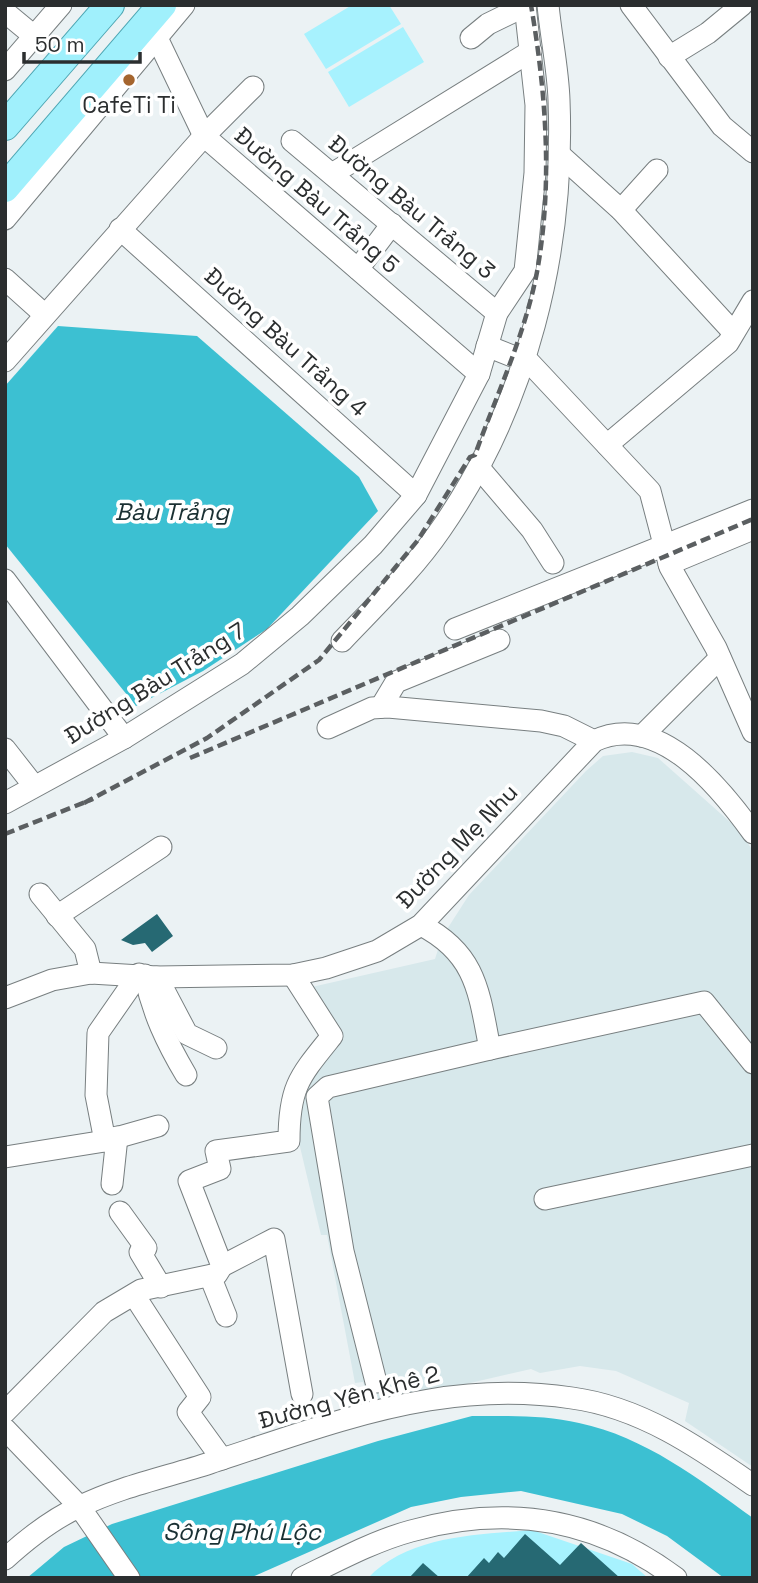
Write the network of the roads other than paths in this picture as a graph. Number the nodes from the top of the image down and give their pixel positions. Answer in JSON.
{"nodes":[{"id":1,"x":61,"y":5,"type":"edge"},
{"id":2,"x":84,"y":5,"type":"edge"},
{"id":3,"x":110,"y":5,"type":"edge"},
{"id":4,"x":138,"y":5,"type":"edge"},
{"id":5,"x":162,"y":5,"type":"edge"},
{"id":6,"x":184,"y":5,"type":"edge"},
{"id":7,"x":548,"y":5,"type":"edge"},
{"id":8,"x":631,"y":5,"type":"edge"},
{"id":9,"x":742,"y":5,"type":"edge"},
{"id":10,"x":525,"y":6,"type":"edge"},
{"id":11,"x":5,"y":12,"type":"edge"},
{"id":12,"x":34,"y":36,"type":"junction"},
{"id":13,"x":157,"y":38,"type":"junction"},
{"id":14,"x":471,"y":38,"type":"dead end"},
{"id":15,"x":531,"y":51,"type":"junction"},
{"id":16,"x":669,"y":57,"type":"junction"},
{"id":17,"x":5,"y":70,"type":"edge"},
{"id":18,"x":253,"y":87,"type":"dead end"},
{"id":19,"x":5,"y":96,"type":"edge"},
{"id":20,"x":5,"y":126,"type":"edge"},
{"id":21,"x":204,"y":136,"type":"junction"},
{"id":22,"x":292,"y":141,"type":"dead end"},
{"id":23,"x":753,"y":152,"type":"edge"},
{"id":24,"x":560,"y":155,"type":"junction"},
{"id":25,"x":5,"y":159,"type":"edge"},
{"id":26,"x":657,"y":170,"type":"dead end"},
{"id":27,"x":332,"y":174,"type":"junction"},
{"id":28,"x":5,"y":188,"type":"edge"},
{"id":29,"x":621,"y":210,"type":"junction"},
{"id":30,"x":5,"y":219,"type":"edge"},
{"id":31,"x":392,"y":224,"type":"junction"},
{"id":32,"x":120,"y":229,"type":"junction"},
{"id":33,"x":358,"y":269,"type":"junction"},
{"id":34,"x":5,"y":279,"type":"edge"},
{"id":35,"x":753,"y":301,"type":"edge"},
{"id":36,"x":497,"y":313,"type":"junction"},
{"id":37,"x":45,"y":315,"type":"junction"},
{"id":38,"x":731,"y":338,"type":"junction"},
{"id":39,"x":487,"y":346,"type":"junction"},
{"id":40,"x":5,"y":361,"type":"edge"},
{"id":41,"x":527,"y":362,"type":"junction"},
{"id":42,"x":479,"y":374,"type":"junction"},
{"id":43,"x":607,"y":445,"type":"junction"},
{"id":44,"x":480,"y":469,"type":"junction"},
{"id":45,"x":416,"y":495,"type":"junction"},
{"id":46,"x":753,"y":510,"type":"edge"},
{"id":47,"x":753,"y":529,"type":"edge"},
{"id":48,"x":666,"y":553,"type":"junction"},
{"id":49,"x":553,"y":563,"type":"dead end"},
{"id":50,"x":5,"y":580,"type":"edge"},
{"id":51,"x":455,"y":629,"type":"dead end"},
{"id":52,"x":499,"y":640,"type":"dead end"},
{"id":53,"x":342,"y":641,"type":"dead end"},
{"id":54,"x":720,"y":658,"type":"junction"},
{"id":55,"x":381,"y":707,"type":"junction"},
{"id":56,"x":328,"y":728,"type":"dead end"},
{"id":57,"x":753,"y":732,"type":"edge"},
{"id":58,"x":642,"y":736,"type":"junction"},
{"id":59,"x":124,"y":738,"type":"junction"},
{"id":60,"x":594,"y":741,"type":"junction"},
{"id":61,"x":5,"y":748,"type":"edge"},
{"id":62,"x":34,"y":786,"type":"junction"},
{"id":63,"x":5,"y":803,"type":"edge"},
{"id":64,"x":749,"y":819,"type":"edge"},
{"id":65,"x":161,"y":847,"type":"dead end"},
{"id":66,"x":40,"y":894,"type":"dead end"},
{"id":67,"x":57,"y":916,"type":"junction"},
{"id":68,"x":421,"y":926,"type":"junction"},
{"id":69,"x":91,"y":972,"type":"junction"},
{"id":70,"x":147,"y":975,"type":"junction"},
{"id":71,"x":293,"y":975,"type":"junction"},
{"id":72,"x":5,"y":998,"type":"edge"},
{"id":73,"x":216,"y":1048,"type":"dead end"},
{"id":74,"x":490,"y":1049,"type":"junction"},
{"id":75,"x":753,"y":1063,"type":"edge"},
{"id":76,"x":186,"y":1075,"type":"dead end"},
{"id":77,"x":158,"y":1126,"type":"dead end"},
{"id":78,"x":111,"y":1139,"type":"junction"},
{"id":79,"x":753,"y":1154,"type":"edge"},
{"id":80,"x":5,"y":1157,"type":"edge"},
{"id":81,"x":112,"y":1184,"type":"dead end"},
{"id":82,"x":545,"y":1199,"type":"dead end"},
{"id":83,"x":120,"y":1212,"type":"dead end"},
{"id":84,"x":216,"y":1271,"type":"junction"},
{"id":85,"x":161,"y":1287,"type":"junction"},
{"id":86,"x":134,"y":1295,"type":"junction"},
{"id":87,"x":226,"y":1316,"type":"dead end"},
{"id":88,"x":376,"y":1382,"type":"dead end"},
{"id":89,"x":302,"y":1394,"type":"dead end"},
{"id":90,"x":5,"y":1412,"type":"edge"},
{"id":91,"x":8,"y":1437,"type":"edge"},
{"id":92,"x":222,"y":1459,"type":"junction"},
{"id":93,"x":753,"y":1485,"type":"edge"},
{"id":94,"x":79,"y":1506,"type":"junction"},
{"id":95,"x":5,"y":1559,"type":"edge"},
{"id":96,"x":129,"y":1578,"type":"edge"},
{"id":97,"x":302,"y":1578,"type":"edge"},
{"id":98,"x":676,"y":1578,"type":"edge"}],
"edges":[{"from":1,"to":12,"type":"street"},
{"from":2,"to":19,"type":"main road"},
{"from":3,"to":20,"type":"main road"},
{"from":4,"to":25,"type":"main road"},
{"from":5,"to":28,"type":"main road"},
{"from":6,"to":13,"type":"street"},
{"from":7,"to":24,"type":"street"},
{"from":8,"to":16,"type":"street"},
{"from":9,"to":16,"type":"street"},
{"from":10,"to":14,"type":"street"},
{"from":10,"to":15,"type":"street","name":"Đường Bàu Trảng 7"},
{"from":11,"to":12,"type":"street"},
{"from":12,"to":17,"type":"street"},
{"from":13,"to":21,"type":"street","name":"Đường Bàu Trảng 5"},
{"from":13,"to":30,"type":"street"},
{"from":15,"to":27,"type":"street"},
{"from":15,"to":36,"type":"street","name":"Đường Bàu Trảng 7"},
{"from":16,"to":23,"type":"street"},
{"from":18,"to":21,"type":"street"},
{"from":21,"to":32,"type":"street"},
{"from":21,"to":33,"type":"street","name":"Đường Bàu Trảng 5"},
{"from":22,"to":27,"type":"street","name":"Đường Bàu Trảng 3"},
{"from":24,"to":29,"type":"street"},
{"from":24,"to":41,"type":"street"},
{"from":26,"to":29,"type":"street"},
{"from":27,"to":31,"type":"street","name":"Đường Bàu Trảng 3"},
{"from":29,"to":38,"type":"street"},
{"from":31,"to":33,"type":"street"},
{"from":31,"to":36,"type":"street","name":"Đường Bàu Trảng 3"},
{"from":32,"to":37,"type":"street"},
{"from":32,"to":45,"type":"street","name":"Đường Bàu Trảng 4"},
{"from":33,"to":42,"type":"street","name":"Đường Bàu Trảng 5"},
{"from":34,"to":37,"type":"street"},
{"from":35,"to":38,"type":"street"},
{"from":36,"to":39,"type":"street","name":"Đường Bàu Trảng 7"},
{"from":37,"to":40,"type":"street"},
{"from":38,"to":43,"type":"street"},
{"from":39,"to":41,"type":"street"},
{"from":39,"to":42,"type":"street","name":"Đường Bàu Trảng 7"},
{"from":41,"to":43,"type":"street"},
{"from":41,"to":44,"type":"street"},
{"from":42,"to":45,"type":"street","name":"Đường Bàu Trảng 7"},
{"from":43,"to":48,"type":"street"},
{"from":44,"to":49,"type":"street"},
{"from":44,"to":53,"type":"street"},
{"from":45,"to":59,"type":"street","name":"Đường Bàu Trảng 7"},
{"from":46,"to":48,"type":"street"},
{"from":47,"to":48,"type":"street"},
{"from":48,"to":51,"type":"street"},
{"from":48,"to":54,"type":"street"},
{"from":50,"to":59,"type":"street"},
{"from":52,"to":55,"type":"street"},
{"from":54,"to":57,"type":"street"},
{"from":54,"to":58,"type":"street"},
{"from":55,"to":56,"type":"street"},
{"from":55,"to":60,"type":"street"},
{"from":58,"to":60,"type":"street"},
{"from":58,"to":64,"type":"street"},
{"from":59,"to":62,"type":"street","name":"Đường Bàu Trảng 7"},
{"from":60,"to":68,"type":"street","name":"Đường Mẹ Nhu"},
{"from":61,"to":62,"type":"street"},
{"from":62,"to":63,"type":"street","name":"Đường Bàu Trảng 7"},
{"from":65,"to":67,"type":"street"},
{"from":66,"to":67,"type":"street"},
{"from":67,"to":69,"type":"street"},
{"from":68,"to":71,"type":"street","name":"Đường Mẹ Nhu"},
{"from":68,"to":74,"type":"street"},
{"from":69,"to":70,"type":"street","name":"Đường Mẹ Nhu"},
{"from":69,"to":72,"type":"street","name":"Đường Mẹ Nhu"},
{"from":70,"to":71,"type":"street","name":"Đường Mẹ Nhu"},
{"from":70,"to":73,"type":"street"},
{"from":70,"to":76,"type":"street"},
{"from":70,"to":78,"type":"street"},
{"from":71,"to":84,"type":"street"},
{"from":74,"to":75,"type":"street"},
{"from":74,"to":88,"type":"street"},
{"from":77,"to":78,"type":"street"},
{"from":78,"to":80,"type":"street"},
{"from":78,"to":81,"type":"street"},
{"from":79,"to":82,"type":"street"},
{"from":83,"to":85,"type":"street"},
{"from":84,"to":85,"type":"street"},
{"from":84,"to":87,"type":"street"},
{"from":84,"to":89,"type":"street"},
{"from":85,"to":86,"type":"street"},
{"from":86,"to":90,"type":"street"},
{"from":86,"to":92,"type":"street"},
{"from":91,"to":94,"type":"street"},
{"from":92,"to":93,"type":"street","name":"Đường Yên Khê 2"},
{"from":92,"to":94,"type":"street","name":"Đường Yên Khê 2"},
{"from":94,"to":95,"type":"street","name":"Đường Yên Khê 2"},
{"from":94,"to":96,"type":"street"},
{"from":97,"to":98,"type":"street"}]}
